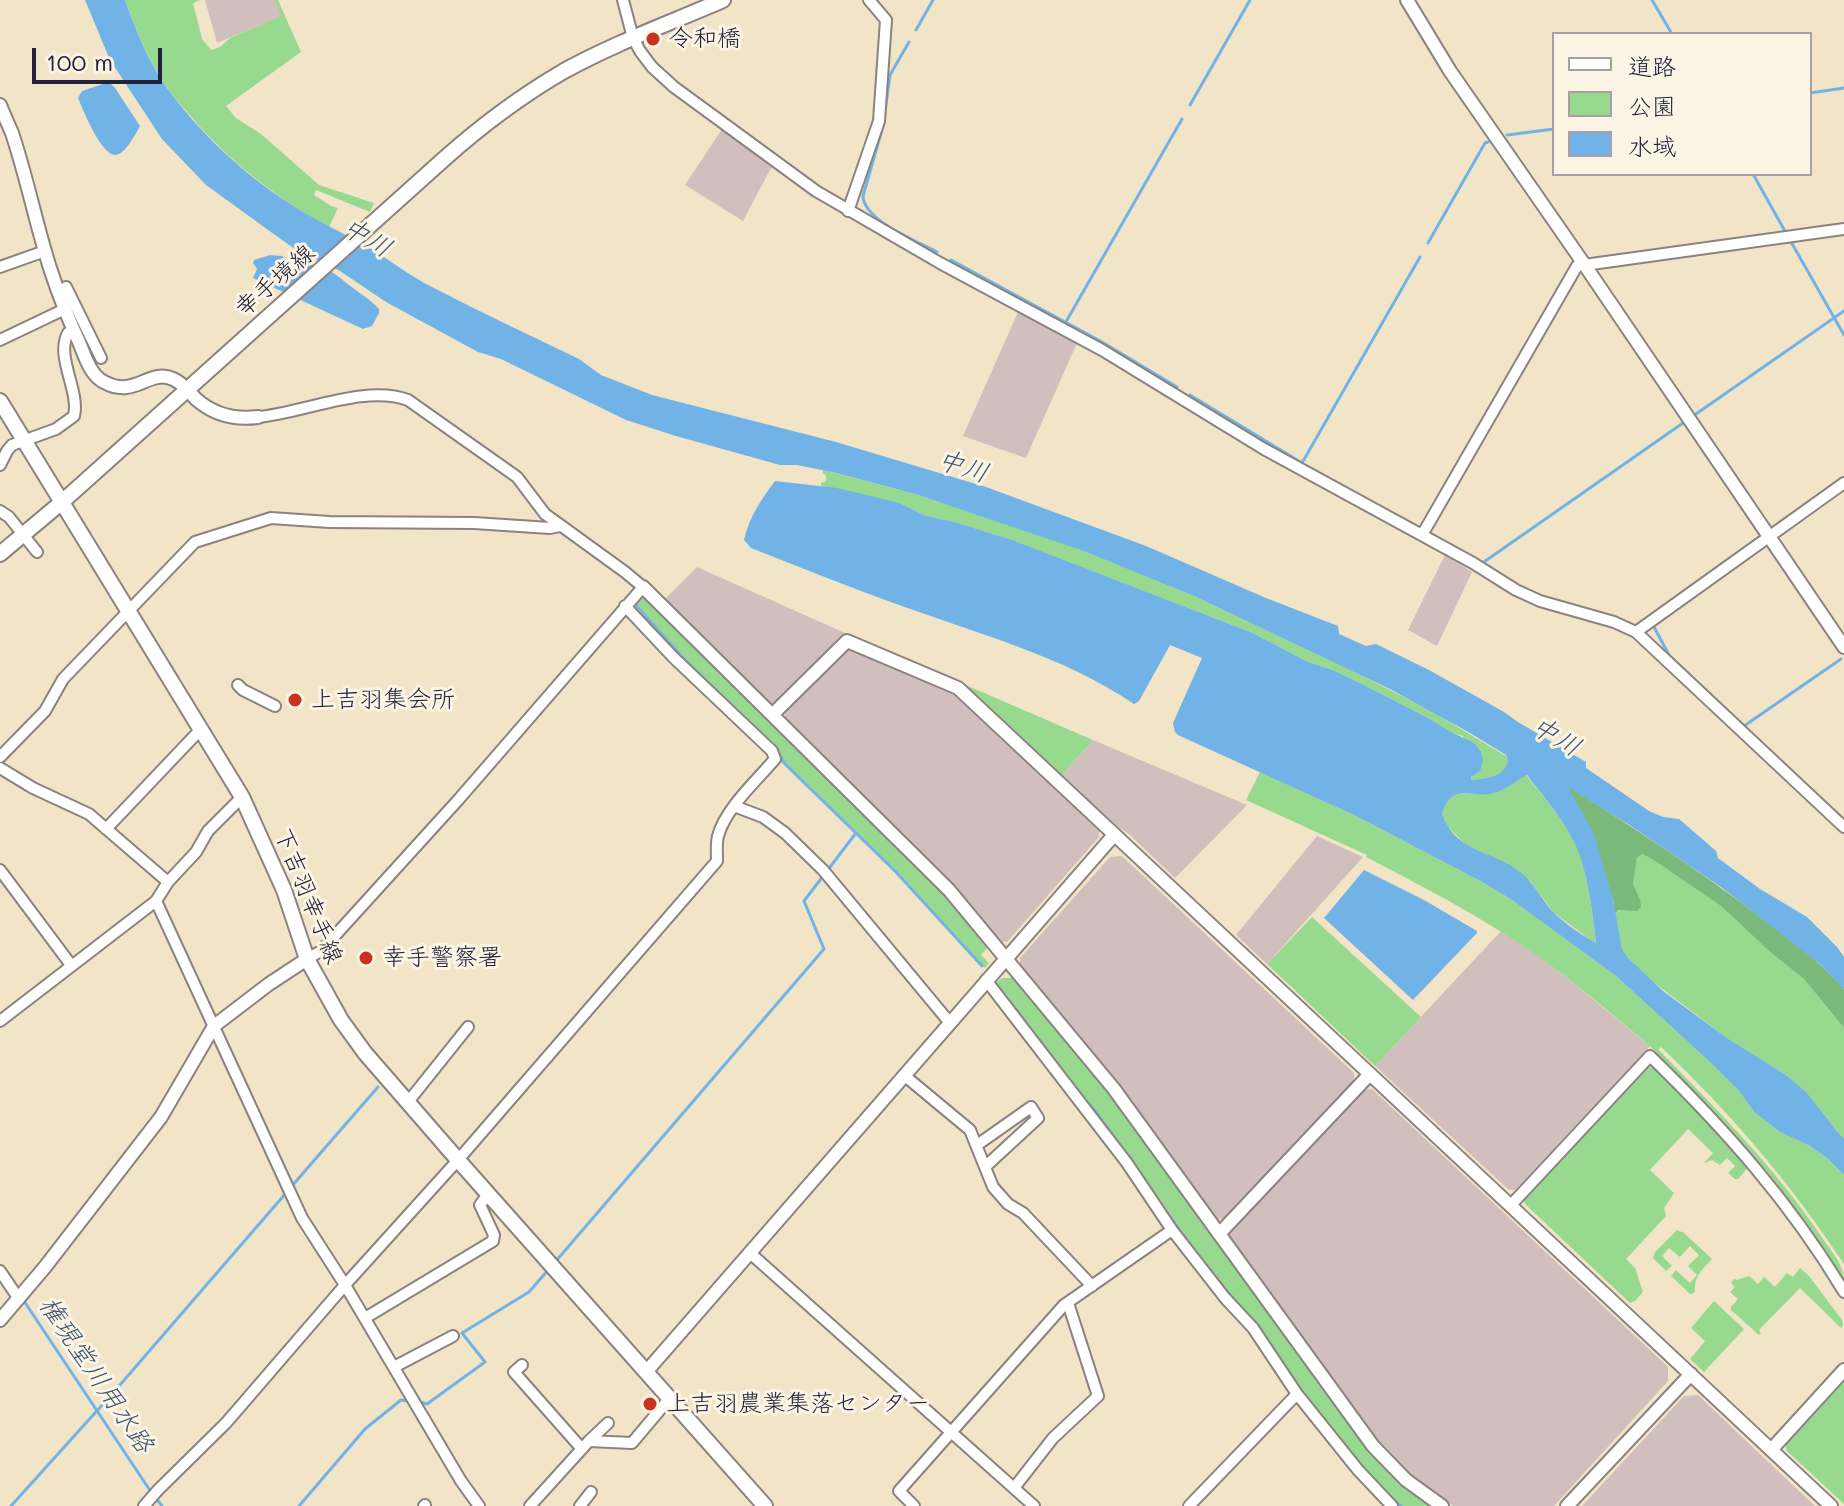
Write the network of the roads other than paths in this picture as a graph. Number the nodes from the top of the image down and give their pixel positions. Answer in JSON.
{"nodes":[{"id":1,"x":623,"y":0,"type":"edge"},
{"id":2,"x":723,"y":0,"type":"edge"},
{"id":3,"x":869,"y":0,"type":"edge"},
{"id":4,"x":1407,"y":0,"type":"edge"},
{"id":5,"x":633,"y":38,"type":"junction"},
{"id":6,"x":0,"y":105,"type":"edge"},
{"id":7,"x":848,"y":211,"type":"junction"},
{"id":8,"x":1844,"y":229,"type":"edge"},
{"id":9,"x":45,"y":251,"type":"junction"},
{"id":10,"x":1584,"y":264,"type":"junction"},
{"id":11,"x":0,"y":267,"type":"edge"},
{"id":12,"x":66,"y":287,"type":"dead end"},
{"id":13,"x":65,"y":309,"type":"junction"},
{"id":14,"x":74,"y":331,"type":"junction"},
{"id":15,"x":0,"y":340,"type":"edge"},
{"id":16,"x":101,"y":358,"type":"dead end"},
{"id":17,"x":186,"y":389,"type":"junction"},
{"id":18,"x":0,"y":401,"type":"edge"},
{"id":19,"x":258,"y":417,"type":"joint"},
{"id":20,"x":23,"y":440,"type":"junction"},
{"id":21,"x":0,"y":465,"type":"edge"},
{"id":22,"x":1844,"y":483,"type":"edge"},
{"id":23,"x":62,"y":502,"type":"junction"},
{"id":24,"x":0,"y":511,"type":"edge"},
{"id":25,"x":560,"y":526,"type":"junction"},
{"id":26,"x":23,"y":533,"type":"junction"},
{"id":27,"x":1422,"y":535,"type":"junction"},
{"id":28,"x":1769,"y":536,"type":"junction"},
{"id":29,"x":37,"y":552,"type":"dead end"},
{"id":30,"x":0,"y":554,"type":"edge"},
{"id":31,"x":643,"y":587,"type":"junction"},
{"id":32,"x":625,"y":606,"type":"junction"},
{"id":33,"x":128,"y":609,"type":"junction"},
{"id":34,"x":1636,"y":632,"type":"junction"},
{"id":35,"x":1844,"y":647,"type":"edge"},
{"id":36,"x":238,"y":685,"type":"dead end"},
{"id":37,"x":275,"y":706,"type":"dead end"},
{"id":38,"x":772,"y":715,"type":"junction"},
{"id":39,"x":201,"y":729,"type":"junction"},
{"id":40,"x":0,"y":757,"type":"edge"},
{"id":41,"x":0,"y":768,"type":"edge"},
{"id":42,"x":242,"y":797,"type":"junction"},
{"id":43,"x":734,"y":806,"type":"junction"},
{"id":44,"x":1844,"y":827,"type":"edge"},
{"id":45,"x":106,"y":829,"type":"junction"},
{"id":46,"x":1114,"y":835,"type":"junction"},
{"id":47,"x":0,"y":870,"type":"edge"},
{"id":48,"x":168,"y":882,"type":"junction"},
{"id":49,"x":156,"y":901,"type":"junction"},
{"id":50,"x":1007,"y":958,"type":"junction"},
{"id":51,"x":307,"y":959,"type":"junction"},
{"id":52,"x":71,"y":965,"type":"junction"},
{"id":53,"x":986,"y":980,"type":"junction"},
{"id":54,"x":0,"y":1021,"type":"edge"},
{"id":55,"x":950,"y":1023,"type":"junction"},
{"id":56,"x":214,"y":1026,"type":"junction"},
{"id":57,"x":468,"y":1027,"type":"dead end"},
{"id":58,"x":1370,"y":1074,"type":"junction"},
{"id":59,"x":905,"y":1076,"type":"junction"},
{"id":60,"x":408,"y":1102,"type":"junction"},
{"id":61,"x":977,"y":1145,"type":"junction"},
{"id":62,"x":458,"y":1160,"type":"junction"},
{"id":63,"x":986,"y":1166,"type":"junction"},
{"id":64,"x":488,"y":1194,"type":"junction"},
{"id":65,"x":1510,"y":1206,"type":"junction"},
{"id":66,"x":1172,"y":1230,"type":"junction"},
{"id":67,"x":1219,"y":1234,"type":"junction"},
{"id":68,"x":750,"y":1253,"type":"junction"},
{"id":69,"x":0,"y":1271,"type":"edge"},
{"id":70,"x":345,"y":1285,"type":"junction"},
{"id":71,"x":1092,"y":1286,"type":"junction"},
{"id":72,"x":1844,"y":1292,"type":"edge"},
{"id":73,"x":19,"y":1299,"type":"junction"},
{"id":74,"x":1068,"y":1303,"type":"junction"},
{"id":75,"x":365,"y":1318,"type":"junction"},
{"id":76,"x":0,"y":1320,"type":"edge"},
{"id":77,"x":453,"y":1336,"type":"dead end"},
{"id":78,"x":522,"y":1365,"type":"dead end"},
{"id":79,"x":394,"y":1367,"type":"junction"},
{"id":80,"x":1844,"y":1370,"type":"edge"},
{"id":81,"x":646,"y":1372,"type":"junction"},
{"id":82,"x":1691,"y":1374,"type":"junction"},
{"id":83,"x":1297,"y":1394,"type":"junction"},
{"id":84,"x":669,"y":1399,"type":"junction"},
{"id":85,"x":608,"y":1423,"type":"dead end"},
{"id":86,"x":950,"y":1431,"type":"junction"},
{"id":87,"x":585,"y":1445,"type":"junction"},
{"id":88,"x":1771,"y":1450,"type":"junction"},
{"id":89,"x":1014,"y":1488,"type":"junction"},
{"id":90,"x":591,"y":1492,"type":"dead end"},
{"id":91,"x":535,"y":1504,"type":"edge"},
{"id":92,"x":144,"y":1506,"type":"edge"},
{"id":93,"x":479,"y":1506,"type":"edge"},
{"id":94,"x":580,"y":1506,"type":"edge"},
{"id":95,"x":765,"y":1506,"type":"edge"},
{"id":96,"x":914,"y":1506,"type":"edge"},
{"id":97,"x":1034,"y":1506,"type":"edge"},
{"id":98,"x":1189,"y":1506,"type":"edge"},
{"id":99,"x":1392,"y":1506,"type":"edge"},
{"id":100,"x":1442,"y":1506,"type":"edge"},
{"id":101,"x":1567,"y":1506,"type":"edge"},
{"id":102,"x":1831,"y":1506,"type":"edge"}],
"edges":[{"from":1,"to":5,"type":"street"},
{"from":2,"to":5,"type":"main road","name":"幸手境線"},
{"from":3,"to":7,"type":"street"},
{"from":4,"to":10,"type":"street"},
{"from":5,"to":7,"type":"street"},
{"from":5,"to":17,"type":"main road","name":"幸手境線"},
{"from":6,"to":9,"type":"street"},
{"from":7,"to":27,"type":"street"},
{"from":8,"to":10,"type":"street"},
{"from":9,"to":11,"type":"street"},
{"from":9,"to":13,"type":"street"},
{"from":10,"to":27,"type":"street"},
{"from":10,"to":28,"type":"street"},
{"from":12,"to":16,"type":"street"},
{"from":13,"to":14,"type":"street"},
{"from":13,"to":15,"type":"street"},
{"from":14,"to":17,"type":"street"},
{"from":14,"to":20,"type":"street"},
{"from":17,"to":19,"type":"street"},
{"from":17,"to":23,"type":"main road","name":"幸手境線"},
{"from":18,"to":20,"type":"main road","name":"下吉羽幸手線"},
{"from":19,"to":25,"type":"street"},
{"from":20,"to":21,"type":"street"},
{"from":20,"to":23,"type":"main road","name":"下吉羽幸手線"},
{"from":22,"to":28,"type":"street"},
{"from":23,"to":26,"type":"main road","name":"幸手境線"},
{"from":23,"to":33,"type":"main road","name":"下吉羽幸手線"},
{"from":24,"to":26,"type":"street"},
{"from":25,"to":31,"type":"street"},
{"from":25,"to":33,"type":"street"},
{"from":26,"to":29,"type":"street"},
{"from":26,"to":30,"type":"main road","name":"幸手境線"},
{"from":27,"to":34,"type":"street"},
{"from":28,"to":34,"type":"street"},
{"from":28,"to":35,"type":"street"},
{"from":31,"to":32,"type":"street"},
{"from":31,"to":38,"type":"street"},
{"from":32,"to":43,"type":"street"},
{"from":32,"to":51,"type":"street"},
{"from":33,"to":39,"type":"main road","name":"下吉羽幸手線"},
{"from":33,"to":40,"type":"street"},
{"from":34,"to":44,"type":"street"},
{"from":36,"to":37,"type":"street"},
{"from":38,"to":46,"type":"street"},
{"from":38,"to":50,"type":"street"},
{"from":39,"to":42,"type":"main road","name":"下吉羽幸手線"},
{"from":39,"to":45,"type":"street"},
{"from":41,"to":45,"type":"street"},
{"from":42,"to":48,"type":"street"},
{"from":42,"to":51,"type":"main road","name":"下吉羽幸手線"},
{"from":43,"to":55,"type":"street"},
{"from":43,"to":62,"type":"street"},
{"from":45,"to":48,"type":"street"},
{"from":46,"to":50,"type":"street"},
{"from":46,"to":58,"type":"street"},
{"from":47,"to":52,"type":"street"},
{"from":48,"to":49,"type":"street"},
{"from":49,"to":52,"type":"street"},
{"from":49,"to":56,"type":"street"},
{"from":50,"to":53,"type":"street"},
{"from":50,"to":67,"type":"street"},
{"from":51,"to":56,"type":"street"},
{"from":51,"to":60,"type":"main road","name":"下吉羽幸手線"},
{"from":52,"to":54,"type":"street"},
{"from":53,"to":55,"type":"street"},
{"from":53,"to":66,"type":"street"},
{"from":55,"to":59,"type":"street"},
{"from":56,"to":70,"type":"street"},
{"from":56,"to":73,"type":"street"},
{"from":57,"to":60,"type":"street"},
{"from":58,"to":65,"type":"street"},
{"from":58,"to":67,"type":"street"},
{"from":59,"to":61,"type":"street"},
{"from":59,"to":68,"type":"street"},
{"from":60,"to":62,"type":"main road","name":"下吉羽幸手線"},
{"from":61,"to":63,"type":"street"},
{"from":61,"to":63,"type":"street"},
{"from":62,"to":64,"type":"main road","name":"下吉羽幸手線"},
{"from":62,"to":70,"type":"street"},
{"from":63,"to":71,"type":"street"},
{"from":64,"to":75,"type":"street"},
{"from":64,"to":81,"type":"main road","name":"下吉羽幸手線"},
{"from":65,"to":72,"type":"street"},
{"from":65,"to":82,"type":"street"},
{"from":66,"to":71,"type":"street"},
{"from":66,"to":83,"type":"street"},
{"from":67,"to":100,"type":"street"},
{"from":68,"to":81,"type":"street"},
{"from":68,"to":86,"type":"street"},
{"from":69,"to":73,"type":"street"},
{"from":70,"to":75,"type":"street"},
{"from":70,"to":92,"type":"street"},
{"from":71,"to":74,"type":"street"},
{"from":73,"to":76,"type":"street"},
{"from":74,"to":86,"type":"street"},
{"from":74,"to":89,"type":"street"},
{"from":75,"to":79,"type":"street"},
{"from":77,"to":79,"type":"street"},
{"from":78,"to":87,"type":"street"},
{"from":79,"to":93,"type":"street"},
{"from":80,"to":88,"type":"street"},
{"from":81,"to":84,"type":"main road","name":"下吉羽幸手線"},
{"from":82,"to":88,"type":"street"},
{"from":82,"to":101,"type":"street"},
{"from":83,"to":98,"type":"street"},
{"from":83,"to":99,"type":"street"},
{"from":84,"to":87,"type":"street"},
{"from":84,"to":95,"type":"main road","name":"下吉羽幸手線"},
{"from":85,"to":87,"type":"street"},
{"from":86,"to":89,"type":"street"},
{"from":86,"to":96,"type":"street"},
{"from":87,"to":91,"type":"street"},
{"from":88,"to":102,"type":"street"},
{"from":89,"to":97,"type":"street"},
{"from":90,"to":94,"type":"street"}]}
